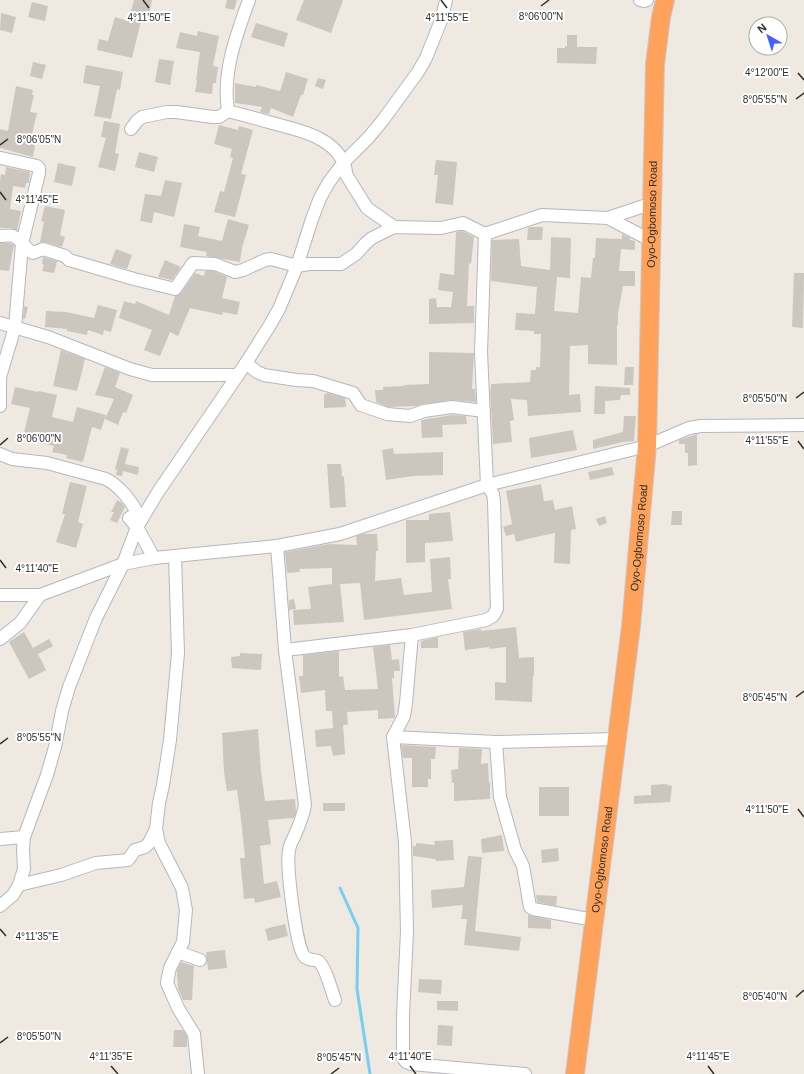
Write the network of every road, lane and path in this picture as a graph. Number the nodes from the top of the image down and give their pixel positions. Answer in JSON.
{"nodes":[{"id":1,"x":249,"y":0,"type":"edge"},
{"id":2,"x":446,"y":0,"type":"edge"},
{"id":3,"x":640,"y":0,"type":"edge"},
{"id":4,"x":647,"y":0,"type":"edge"},
{"id":5,"x":665,"y":0,"type":"edge"},
{"id":6,"x":228,"y":111,"type":"junction"},
{"id":7,"x":131,"y":129,"type":"dead end"},
{"id":8,"x":0,"y":158,"type":"edge"},
{"id":9,"x":344,"y":162,"type":"junction"},
{"id":10,"x":653,"y":204,"type":"junction"},
{"id":11,"x":608,"y":218,"type":"junction"},
{"id":12,"x":394,"y":227,"type":"junction"},
{"id":13,"x":485,"y":234,"type":"junction"},
{"id":14,"x":0,"y":236,"type":"edge"},
{"id":15,"x":652,"y":241,"type":"junction"},
{"id":16,"x":22,"y":244,"type":"junction"},
{"id":17,"x":297,"y":266,"type":"junction"},
{"id":18,"x":0,"y":323,"type":"edge"},
{"id":19,"x":16,"y":327,"type":"junction"},
{"id":20,"x":246,"y":363,"type":"junction"},
{"id":21,"x":238,"y":375,"type":"junction"},
{"id":22,"x":0,"y":406,"type":"edge"},
{"id":23,"x":484,"y":411,"type":"junction"},
{"id":24,"x":804,"y":425,"type":"edge"},
{"id":25,"x":647,"y":446,"type":"junction"},
{"id":26,"x":0,"y":454,"type":"edge"},
{"id":27,"x":487,"y":485,"type":"junction"},
{"id":28,"x":137,"y":527,"type":"junction"},
{"id":29,"x":277,"y":546,"type":"junction"},
{"id":30,"x":175,"y":556,"type":"junction"},
{"id":31,"x":154,"y":558,"type":"junction"},
{"id":32,"x":123,"y":564,"type":"junction"},
{"id":33,"x":0,"y":595,"type":"edge"},
{"id":34,"x":40,"y":595,"type":"junction"},
{"id":35,"x":412,"y":635,"type":"junction"},
{"id":36,"x":0,"y":639,"type":"edge"},
{"id":37,"x":285,"y":650,"type":"junction"},
{"id":38,"x":393,"y":737,"type":"junction"},
{"id":39,"x":617,"y":738,"type":"junction"},
{"id":40,"x":496,"y":742,"type":"junction"},
{"id":41,"x":156,"y":829,"type":"junction"},
{"id":42,"x":24,"y":837,"type":"junction"},
{"id":43,"x":0,"y":839,"type":"edge"},
{"id":44,"x":20,"y":885,"type":"junction"},
{"id":45,"x":0,"y":906,"type":"edge"},
{"id":46,"x":594,"y":920,"type":"junction"},
{"id":47,"x":178,"y":952,"type":"junction"},
{"id":48,"x":200,"y":960,"type":"dead end"},
{"id":49,"x":335,"y":1000,"type":"dead end"},
{"id":50,"x":198,"y":1074,"type":"edge"},
{"id":51,"x":525,"y":1074,"type":"edge"},
{"id":52,"x":575,"y":1074,"type":"edge"}],
"edges":[{"from":1,"to":6,"type":"street"},
{"from":2,"to":9,"type":"street"},
{"from":3,"to":4,"type":"street"},
{"from":5,"to":10,"type":"highway","name":"Oyo-Ogbomoso Road"},
{"from":6,"to":7,"type":"street"},
{"from":6,"to":9,"type":"street"},
{"from":8,"to":16,"type":"street"},
{"from":9,"to":12,"type":"street"},
{"from":9,"to":17,"type":"street"},
{"from":10,"to":11,"type":"street"},
{"from":10,"to":15,"type":"highway","name":"Oyo-Ogbomoso Road"},
{"from":11,"to":13,"type":"street"},
{"from":11,"to":15,"type":"street"},
{"from":12,"to":13,"type":"street"},
{"from":12,"to":17,"type":"street"},
{"from":13,"to":23,"type":"street"},
{"from":14,"to":16,"type":"street"},
{"from":15,"to":25,"type":"highway","name":"Oyo-Ogbomoso Road"},
{"from":16,"to":17,"type":"street"},
{"from":16,"to":19,"type":"street"},
{"from":17,"to":20,"type":"street"},
{"from":18,"to":19,"type":"street"},
{"from":19,"to":21,"type":"street"},
{"from":19,"to":22,"type":"street"},
{"from":20,"to":21,"type":"street"},
{"from":20,"to":23,"type":"street"},
{"from":21,"to":28,"type":"street"},
{"from":23,"to":27,"type":"street"},
{"from":24,"to":25,"type":"street"},
{"from":25,"to":27,"type":"street"},
{"from":25,"to":39,"type":"highway","name":"Oyo-Ogbomoso Road"},
{"from":26,"to":28,"type":"street"},
{"from":27,"to":29,"type":"street"},
{"from":27,"to":35,"type":"street"},
{"from":28,"to":31,"type":"street"},
{"from":28,"to":32,"type":"street"},
{"from":29,"to":30,"type":"street"},
{"from":29,"to":37,"type":"street"},
{"from":30,"to":31,"type":"street"},
{"from":30,"to":41,"type":"street"},
{"from":31,"to":32,"type":"street"},
{"from":32,"to":34,"type":"street"},
{"from":32,"to":42,"type":"street"},
{"from":33,"to":34,"type":"street"},
{"from":34,"to":36,"type":"street"},
{"from":35,"to":37,"type":"street"},
{"from":35,"to":38,"type":"street"},
{"from":37,"to":49,"type":"street"},
{"from":38,"to":40,"type":"street"},
{"from":38,"to":51,"type":"street"},
{"from":39,"to":40,"type":"street"},
{"from":39,"to":46,"type":"highway","name":"Oyo-Ogbomoso Road"},
{"from":40,"to":46,"type":"street"},
{"from":41,"to":44,"type":"street"},
{"from":41,"to":47,"type":"street"},
{"from":42,"to":43,"type":"street"},
{"from":42,"to":44,"type":"street"},
{"from":44,"to":45,"type":"street"},
{"from":46,"to":52,"type":"highway","name":"Oyo-Ogbomoso Road"},
{"from":47,"to":48,"type":"street"},
{"from":47,"to":50,"type":"street"}]}
